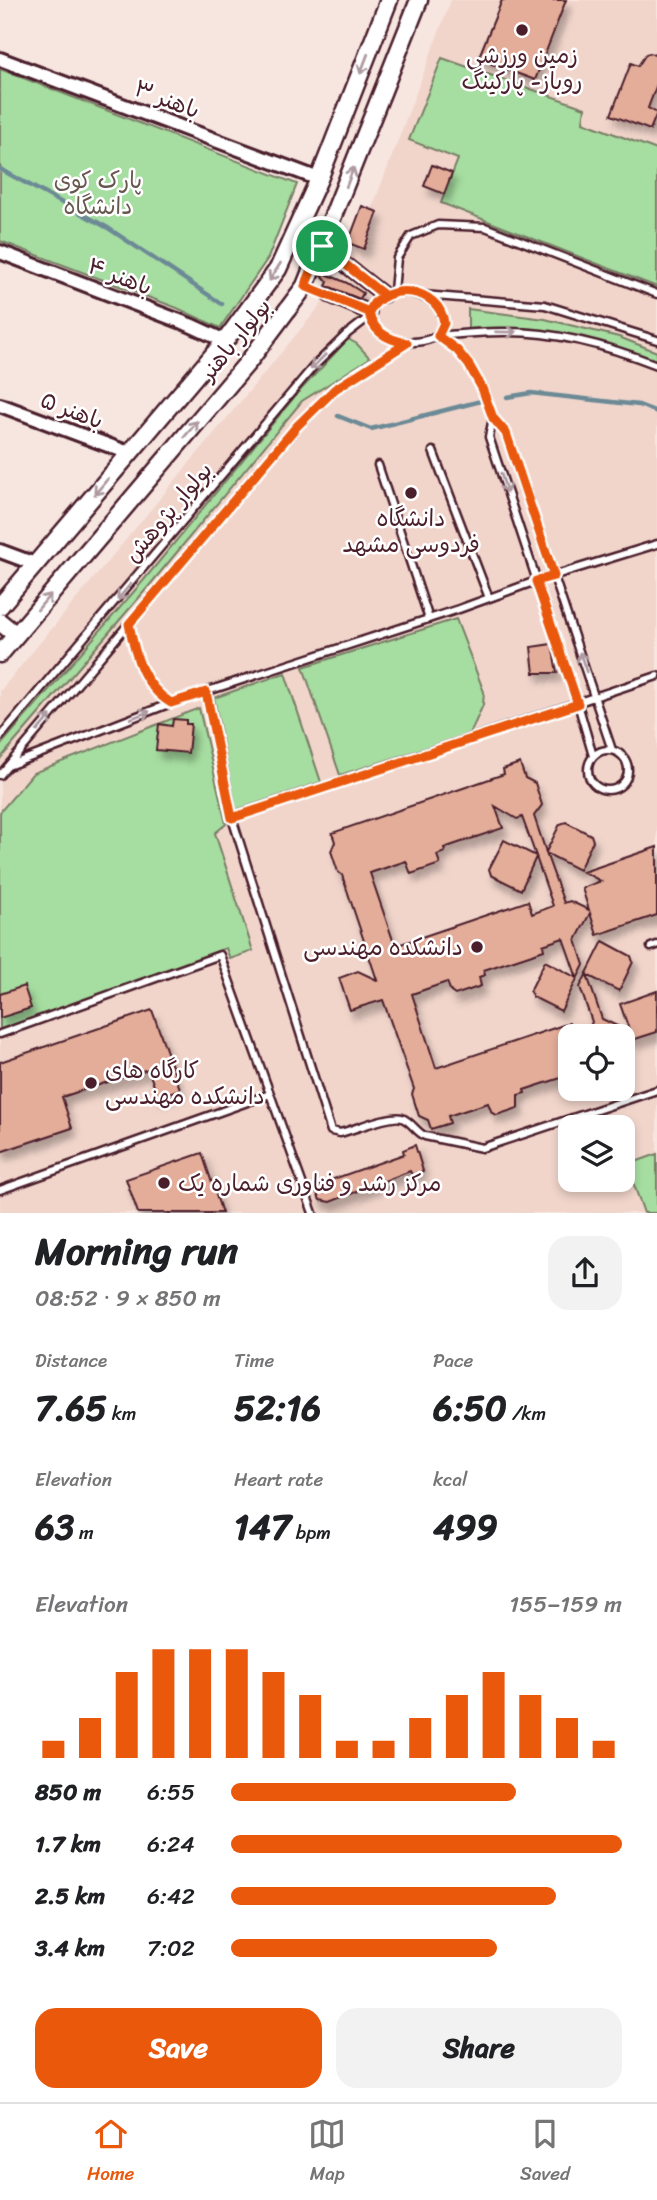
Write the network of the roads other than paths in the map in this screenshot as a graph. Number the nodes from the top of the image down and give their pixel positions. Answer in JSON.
{"nodes":[{"id":1,"x":389,"y":0,"type":"edge"},
{"id":2,"x":419,"y":0,"type":"edge"},
{"id":3,"x":0,"y":59,"type":"edge"},
{"id":4,"x":319,"y":179,"type":"junction"},
{"id":5,"x":322,"y":246,"type":"junction"},
{"id":6,"x":0,"y":252,"type":"edge"},
{"id":7,"x":347,"y":265,"type":"joint"},
{"id":8,"x":305,"y":286,"type":"junction"},
{"id":9,"x":389,"y":293,"type":"junction"},
{"id":10,"x":657,"y":294,"type":"edge"},
{"id":11,"x":329,"y":295,"type":"joint"},
{"id":12,"x":422,"y":295,"type":"junction"},
{"id":13,"x":369,"y":315,"type":"junction"},
{"id":14,"x":438,"y":336,"type":"junction"},
{"id":15,"x":657,"y":340,"type":"edge"},
{"id":16,"x":225,"y":341,"type":"junction"},
{"id":17,"x":407,"y":343,"type":"junction"},
{"id":18,"x":657,"y":365,"type":"edge"},
{"id":19,"x":0,"y":405,"type":"edge"},
{"id":20,"x":493,"y":418,"type":"junction"},
{"id":21,"x":433,"y":451,"type":"dead end"},
{"id":22,"x":129,"y":453,"type":"junction"},
{"id":23,"x":378,"y":465,"type":"dead end"},
{"id":24,"x":657,"y":544,"type":"edge"},
{"id":25,"x":0,"y":551,"type":"edge"},
{"id":26,"x":35,"y":564,"type":"junction"},
{"id":27,"x":554,"y":576,"type":"junction"},
{"id":28,"x":536,"y":581,"type":"junction"},
{"id":29,"x":489,"y":598,"type":"junction"},
{"id":30,"x":0,"y":606,"type":"edge"},
{"id":31,"x":429,"y":619,"type":"junction"},
{"id":32,"x":0,"y":622,"type":"edge"},
{"id":33,"x":129,"y":624,"type":"junction"},
{"id":34,"x":16,"y":635,"type":"junction"},
{"id":35,"x":0,"y":654,"type":"edge"},
{"id":36,"x":657,"y":676,"type":"edge"},
{"id":37,"x":206,"y":692,"type":"junction"},
{"id":38,"x":595,"y":698,"type":"junction"},
{"id":39,"x":171,"y":703,"type":"junction"},
{"id":40,"x":578,"y":704,"type":"junction"},
{"id":41,"x":0,"y":737,"type":"edge"},
{"id":42,"x":612,"y":750,"type":"junction"},
{"id":43,"x":593,"y":756,"type":"junction"},
{"id":44,"x":8,"y":766,"type":"junction"},
{"id":45,"x":0,"y":775,"type":"edge"},
{"id":46,"x":232,"y":818,"type":"junction"},
{"id":47,"x":0,"y":1034,"type":"edge"},
{"id":48,"x":657,"y":1090,"type":"edge"},
{"id":49,"x":270,"y":1094,"type":"junction"},
{"id":50,"x":0,"y":1190,"type":"edge"},
{"id":51,"x":313,"y":1213,"type":"edge"}],
"edges":[{"from":1,"to":4,"type":"street","name":"بولوار باهنر","one_way":true},
{"from":5,"to":2,"type":"street","name":"بولوار باهنر","one_way":true},
{"from":3,"to":4,"type":"street","name":"باهنر ۳"},
{"from":4,"to":16,"type":"street","name":"بولوار باهنر","one_way":true},
{"from":5,"to":7,"type":"lane"},
{"from":5,"to":8,"type":"street","name":"بولوار باهنر"},
{"from":6,"to":16,"type":"street","name":"باهنر ۴"},
{"from":7,"to":9,"type":"street"},
{"from":8,"to":11,"type":"lane"},
{"from":34,"to":8,"type":"street","name":"بولوار باهنر","one_way":true},
{"from":9,"to":10,"type":"lane"},
{"from":9,"to":12,"type":"lane"},
{"from":9,"to":13,"type":"lane"},
{"from":11,"to":13,"type":"street"},
{"from":12,"to":14,"type":"lane"},
{"from":12,"to":15,"type":"lane"},
{"from":13,"to":17,"type":"lane"},
{"from":13,"to":41,"type":"lane","name":"بولوار پژوهش","one_way":true},
{"from":14,"to":17,"type":"lane"},
{"from":14,"to":18,"type":"lane","one_way":true},
{"from":14,"to":20,"type":"lane"},
{"from":16,"to":22,"type":"street","name":"بولوار باهنر"},
{"from":17,"to":33,"type":"lane","name":"بولوار پژوهش"},
{"from":19,"to":22,"type":"street","name":"باهنر ۵"},
{"from":20,"to":27,"type":"lane"},
{"from":20,"to":28,"type":"lane","one_way":true},
{"from":21,"to":29,"type":"lane"},
{"from":22,"to":26,"type":"street","name":"بولوار باهنر","one_way":true},
{"from":23,"to":31,"type":"lane"},
{"from":24,"to":27,"type":"lane"},
{"from":25,"to":26,"type":"street"},
{"from":26,"to":30,"type":"street","name":"بولوار باهنر"},
{"from":27,"to":28,"type":"lane"},
{"from":38,"to":27,"type":"lane","one_way":true},
{"from":28,"to":29,"type":"lane"},
{"from":28,"to":40,"type":"lane"},
{"from":29,"to":31,"type":"lane"},
{"from":31,"to":37,"type":"lane"},
{"from":32,"to":34,"type":"street"},
{"from":33,"to":39,"type":"lane"},
{"from":44,"to":33,"type":"lane","name":"بولوار پژوهش","one_way":true},
{"from":34,"to":35,"type":"street","name":"بولوار باهنر"},
{"from":36,"to":38,"type":"lane"},
{"from":37,"to":39,"type":"lane"},
{"from":37,"to":46,"type":"lane"},
{"from":38,"to":40,"type":"lane"},
{"from":38,"to":42,"type":"lane"},
{"from":44,"to":39,"type":"lane","one_way":true},
{"from":40,"to":43,"type":"lane"},
{"from":40,"to":46,"type":"lane"},
{"from":42,"to":43,"type":"lane"},
{"from":42,"to":43,"type":"lane"},
{"from":44,"to":45,"type":"lane","name":"بولوار پژوهش"},
{"from":46,"to":48,"type":"lane"},
{"from":47,"to":49,"type":"lane"},
{"from":49,"to":50,"type":"lane"},
{"from":49,"to":51,"type":"lane"}]}
